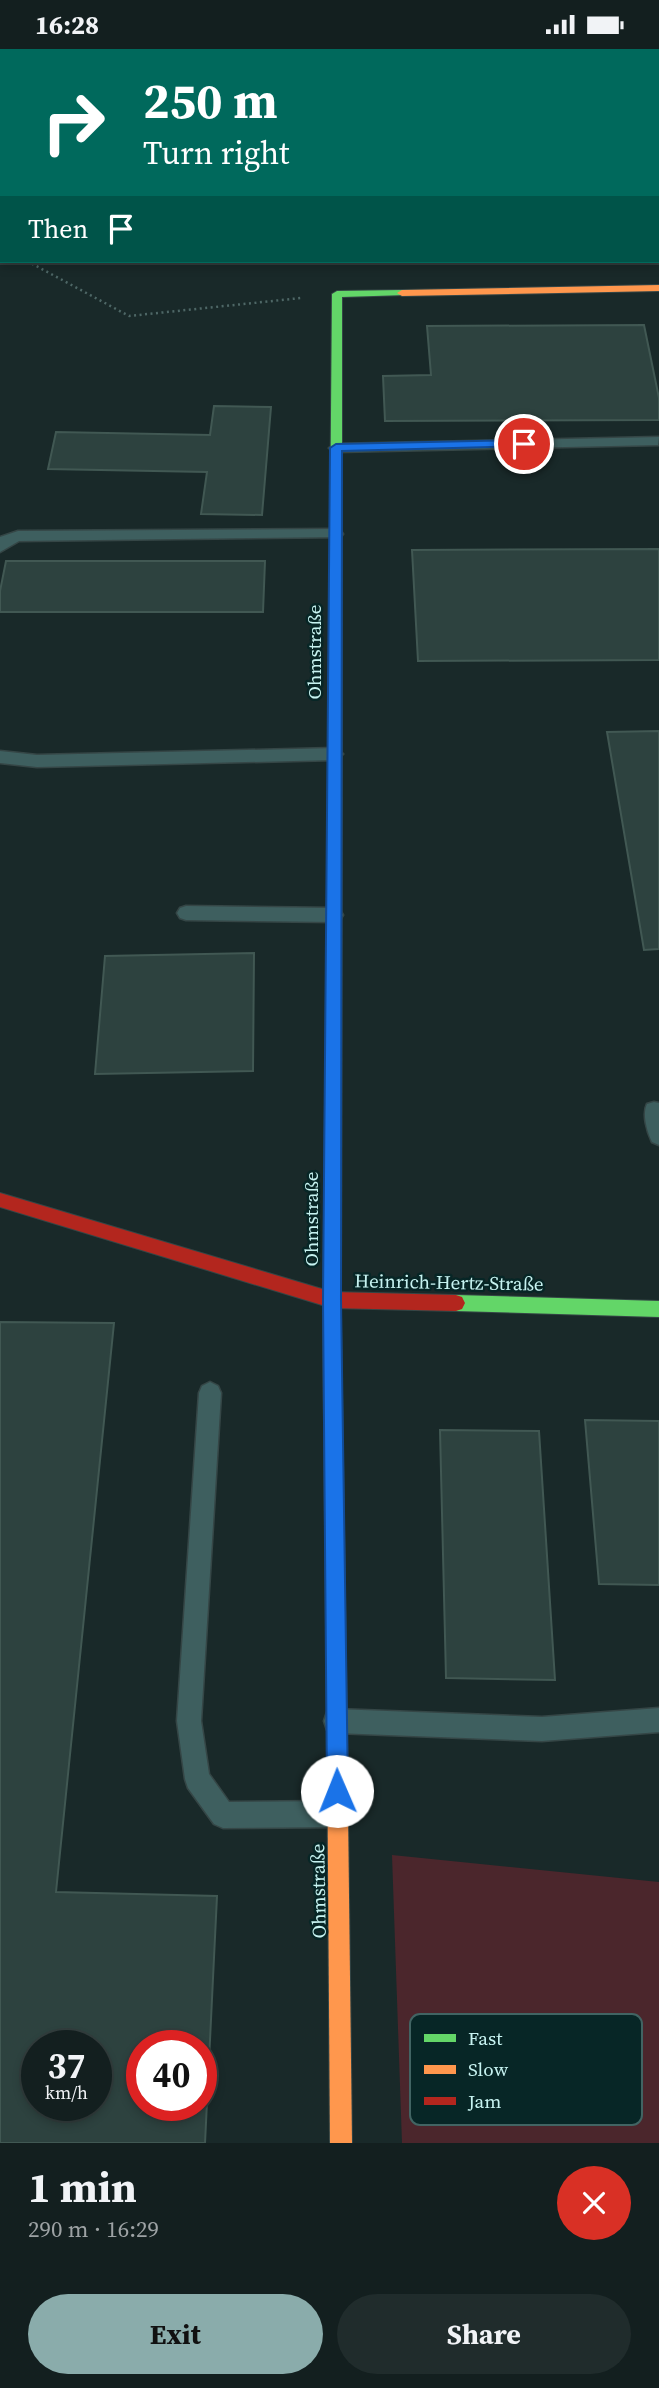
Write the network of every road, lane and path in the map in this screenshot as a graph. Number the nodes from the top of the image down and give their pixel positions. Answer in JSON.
{"nodes":[{"id":1,"x":31,"y":263,"type":"edge"},
{"id":2,"x":659,"y":288,"type":"edge"},
{"id":3,"x":337,"y":294,"type":"junction"},
{"id":4,"x":658,"y":440,"type":"edge"},
{"id":5,"x":336,"y":448,"type":"junction"},
{"id":6,"x":336,"y":534,"type":"junction"},
{"id":7,"x":0,"y":547,"type":"edge"},
{"id":8,"x":335,"y":754,"type":"junction"},
{"id":9,"x":0,"y":757,"type":"edge"},
{"id":10,"x":186,"y":913,"type":"dead end"},
{"id":11,"x":334,"y":915,"type":"junction"},
{"id":12,"x":654,"y":1110,"type":"dead end"},
{"id":13,"x":659,"y":1136,"type":"edge"},
{"id":14,"x":0,"y":1200,"type":"edge"},
{"id":15,"x":332,"y":1300,"type":"junction"},
{"id":16,"x":659,"y":1309,"type":"edge"},
{"id":17,"x":210,"y":1393,"type":"dead end"},
{"id":18,"x":659,"y":1720,"type":"edge"},
{"id":19,"x":336,"y":1721,"type":"junction"},
{"id":20,"x":338,"y":1814,"type":"junction"},
{"id":21,"x":341,"y":2143,"type":"edge"}],
"edges":[{"from":1,"to":3,"type":"path"},
{"from":2,"to":3,"type":"street"},
{"from":3,"to":5,"type":"street","name":"Ohmstraße"},
{"from":4,"to":5,"type":"lane"},
{"from":5,"to":6,"type":"street","name":"Ohmstraße"},
{"from":6,"to":7,"type":"lane"},
{"from":6,"to":8,"type":"street","name":"Ohmstraße"},
{"from":8,"to":9,"type":"lane"},
{"from":8,"to":11,"type":"street","name":"Ohmstraße"},
{"from":10,"to":11,"type":"lane"},
{"from":11,"to":15,"type":"street","name":"Ohmstraße"},
{"from":12,"to":13,"type":"lane"},
{"from":14,"to":15,"type":"street","name":"Heinrich-Hertz-Straße"},
{"from":15,"to":16,"type":"street","name":"Heinrich-Hertz-Straße"},
{"from":15,"to":19,"type":"street","name":"Ohmstraße"},
{"from":17,"to":20,"type":"lane"},
{"from":18,"to":19,"type":"lane"},
{"from":19,"to":20,"type":"street","name":"Ohmstraße"},
{"from":20,"to":21,"type":"street","name":"Ohmstraße"}]}
